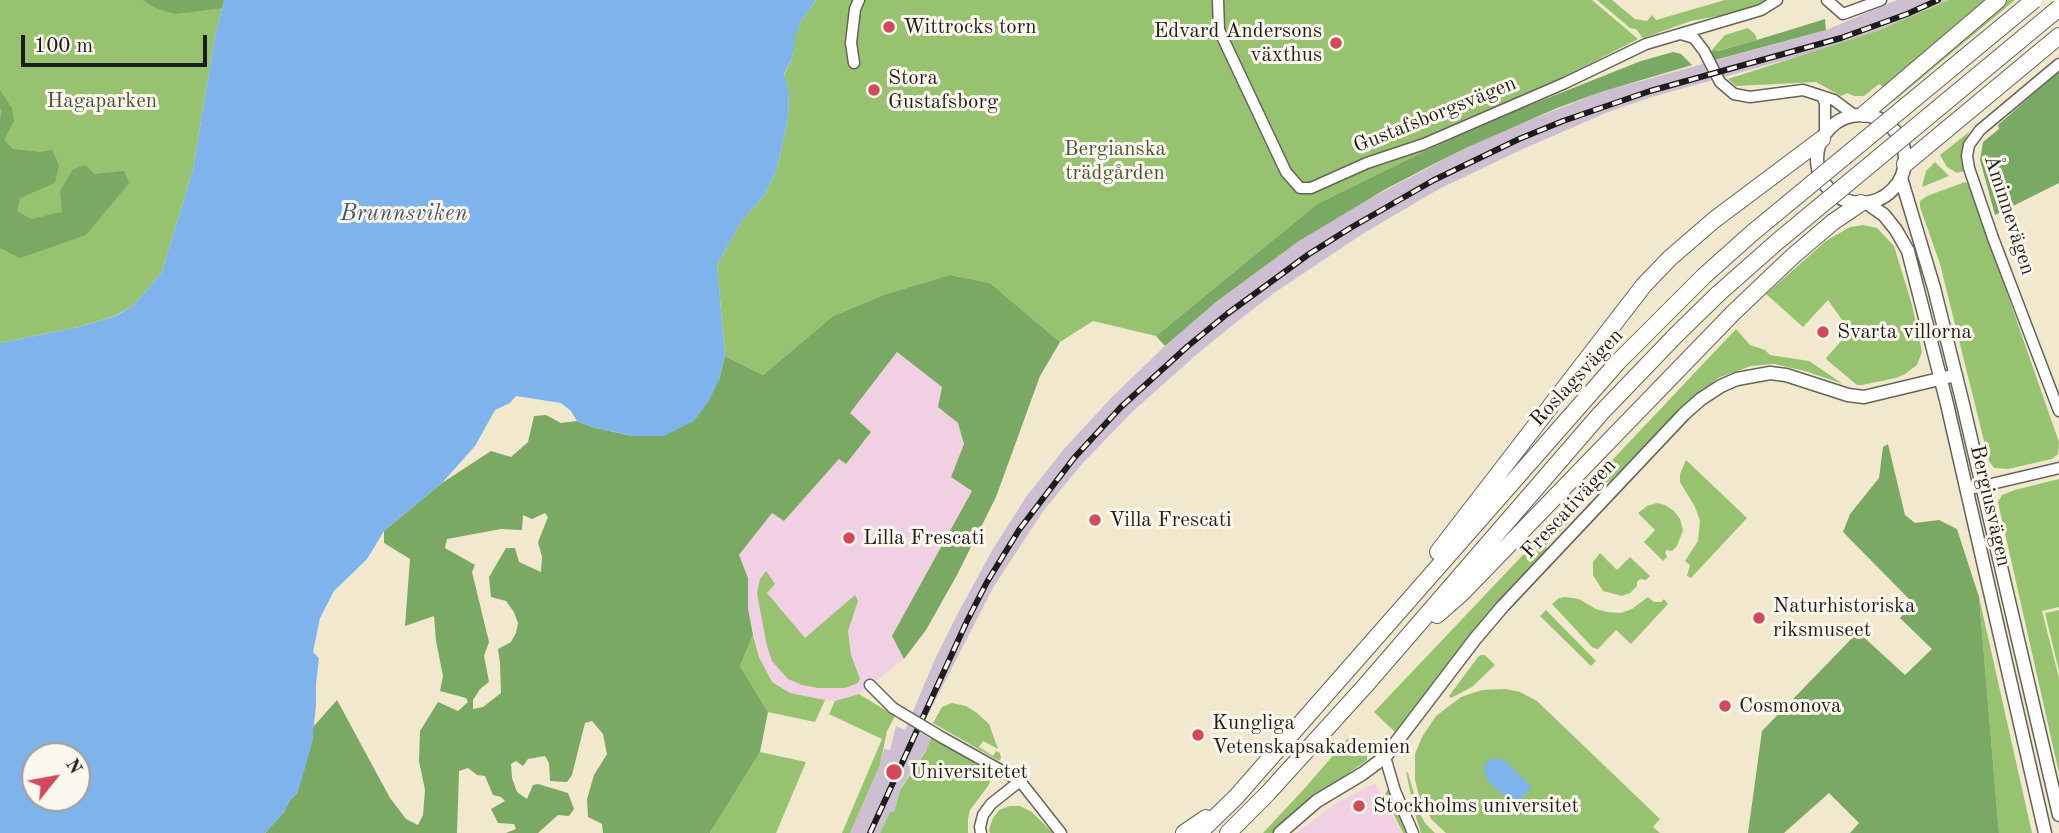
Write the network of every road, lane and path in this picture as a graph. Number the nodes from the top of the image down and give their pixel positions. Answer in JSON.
{"nodes":[{"id":1,"x":859,"y":0,"type":"edge"},
{"id":2,"x":1218,"y":0,"type":"edge"},
{"id":3,"x":1777,"y":0,"type":"edge"},
{"id":4,"x":1827,"y":0,"type":"edge"},
{"id":5,"x":1881,"y":0,"type":"edge"},
{"id":6,"x":1998,"y":0,"type":"edge"},
{"id":7,"x":2034,"y":0,"type":"edge"},
{"id":8,"x":2059,"y":8,"type":"edge"},
{"id":9,"x":1710,"y":25,"type":"junction"},
{"id":10,"x":1679,"y":33,"type":"junction"},
{"id":11,"x":2059,"y":36,"type":"edge"},
{"id":12,"x":1704,"y":51,"type":"junction"},
{"id":13,"x":854,"y":63,"type":"dead end"},
{"id":14,"x":2059,"y":64,"type":"edge"},
{"id":15,"x":1822,"y":96,"type":"junction"},
{"id":16,"x":1859,"y":115,"type":"junction"},
{"id":17,"x":1823,"y":136,"type":"junction"},
{"id":18,"x":1903,"y":171,"type":"junction"},
{"id":19,"x":1864,"y":203,"type":"junction"},
{"id":20,"x":1956,"y":375,"type":"junction"},
{"id":21,"x":1941,"y":378,"type":"junction"},
{"id":22,"x":2059,"y":411,"type":"edge"},
{"id":23,"x":2059,"y":468,"type":"edge"},
{"id":24,"x":1983,"y":486,"type":"junction"},
{"id":25,"x":1966,"y":490,"type":"junction"},
{"id":26,"x":1400,"y":611,"type":"junction"},
{"id":27,"x":1396,"y":651,"type":"junction"},
{"id":28,"x":870,"y":685,"type":"dead end"},
{"id":29,"x":1385,"y":757,"type":"junction"},
{"id":30,"x":1020,"y":782,"type":"junction"},
{"id":31,"x":1236,"y":797,"type":"junction"},
{"id":32,"x":2059,"y":815,"type":"edge"},
{"id":33,"x":981,"y":833,"type":"edge"},
{"id":34,"x":1061,"y":833,"type":"edge"},
{"id":35,"x":1184,"y":833,"type":"edge"},
{"id":36,"x":1199,"y":833,"type":"edge"},
{"id":37,"x":1228,"y":833,"type":"edge"},
{"id":38,"x":1280,"y":833,"type":"edge"},
{"id":39,"x":1413,"y":833,"type":"edge"},
{"id":40,"x":2045,"y":833,"type":"edge"}],
"edges":[{"from":1,"to":13,"type":"street"},
{"from":2,"to":10,"type":"street","name":"Gustafsborgsvägen"},
{"from":3,"to":9,"type":"street","name":"Gustafsborgsvägen"},
{"from":4,"to":5,"type":"street"},
{"from":6,"to":16,"type":"main road"},
{"from":7,"to":26,"type":"main road","name":"Roslagsvägen","bridge":true},
{"from":8,"to":27,"type":"main road","name":"Roslagsvägen","bridge":true},
{"from":9,"to":10,"type":"street","name":"Gustafsborgsvägen"},
{"from":9,"to":12,"type":"street"},
{"from":10,"to":12,"type":"street"},
{"from":11,"to":18,"type":"main road"},
{"from":12,"to":15,"type":"street"},
{"from":14,"to":22,"type":"street","name":"Åminnevägen"},
{"from":15,"to":16,"type":"street"},
{"from":15,"to":17,"type":"street"},
{"from":16,"to":17,"type":"street"},
{"from":16,"to":18,"type":"street"},
{"from":17,"to":19,"type":"street"},
{"from":17,"to":26,"type":"main road"},
{"from":18,"to":19,"type":"street"},
{"from":18,"to":20,"type":"street","name":"Bergiusvägen"},
{"from":19,"to":21,"type":"street","name":"Bergiusvägen"},
{"from":19,"to":27,"type":"main road"},
{"from":20,"to":21,"type":"street","name":"Frescativägen"},
{"from":20,"to":24,"type":"street","name":"Bergiusvägen"},
{"from":21,"to":25,"type":"street","name":"Bergiusvägen"},
{"from":21,"to":29,"type":"street","name":"Frescativägen"},
{"from":23,"to":24,"type":"street"},
{"from":24,"to":25,"type":"street"},
{"from":24,"to":32,"type":"street","name":"Bergiusvägen"},
{"from":25,"to":40,"type":"street","name":"Bergiusvägen"},
{"from":26,"to":31,"type":"main road","name":"Roslagsvägen"},
{"from":27,"to":37,"type":"main road","name":"Roslagsvägen"},
{"from":28,"to":30,"type":"street","bridge":true},
{"from":29,"to":38,"type":"street","name":"Frescativägen"},
{"from":29,"to":39,"type":"street"},
{"from":30,"to":33,"type":"street"},
{"from":30,"to":34,"type":"street"},
{"from":31,"to":35,"type":"main road"},
{"from":31,"to":36,"type":"main road","name":"Roslagsvägen"}]}
